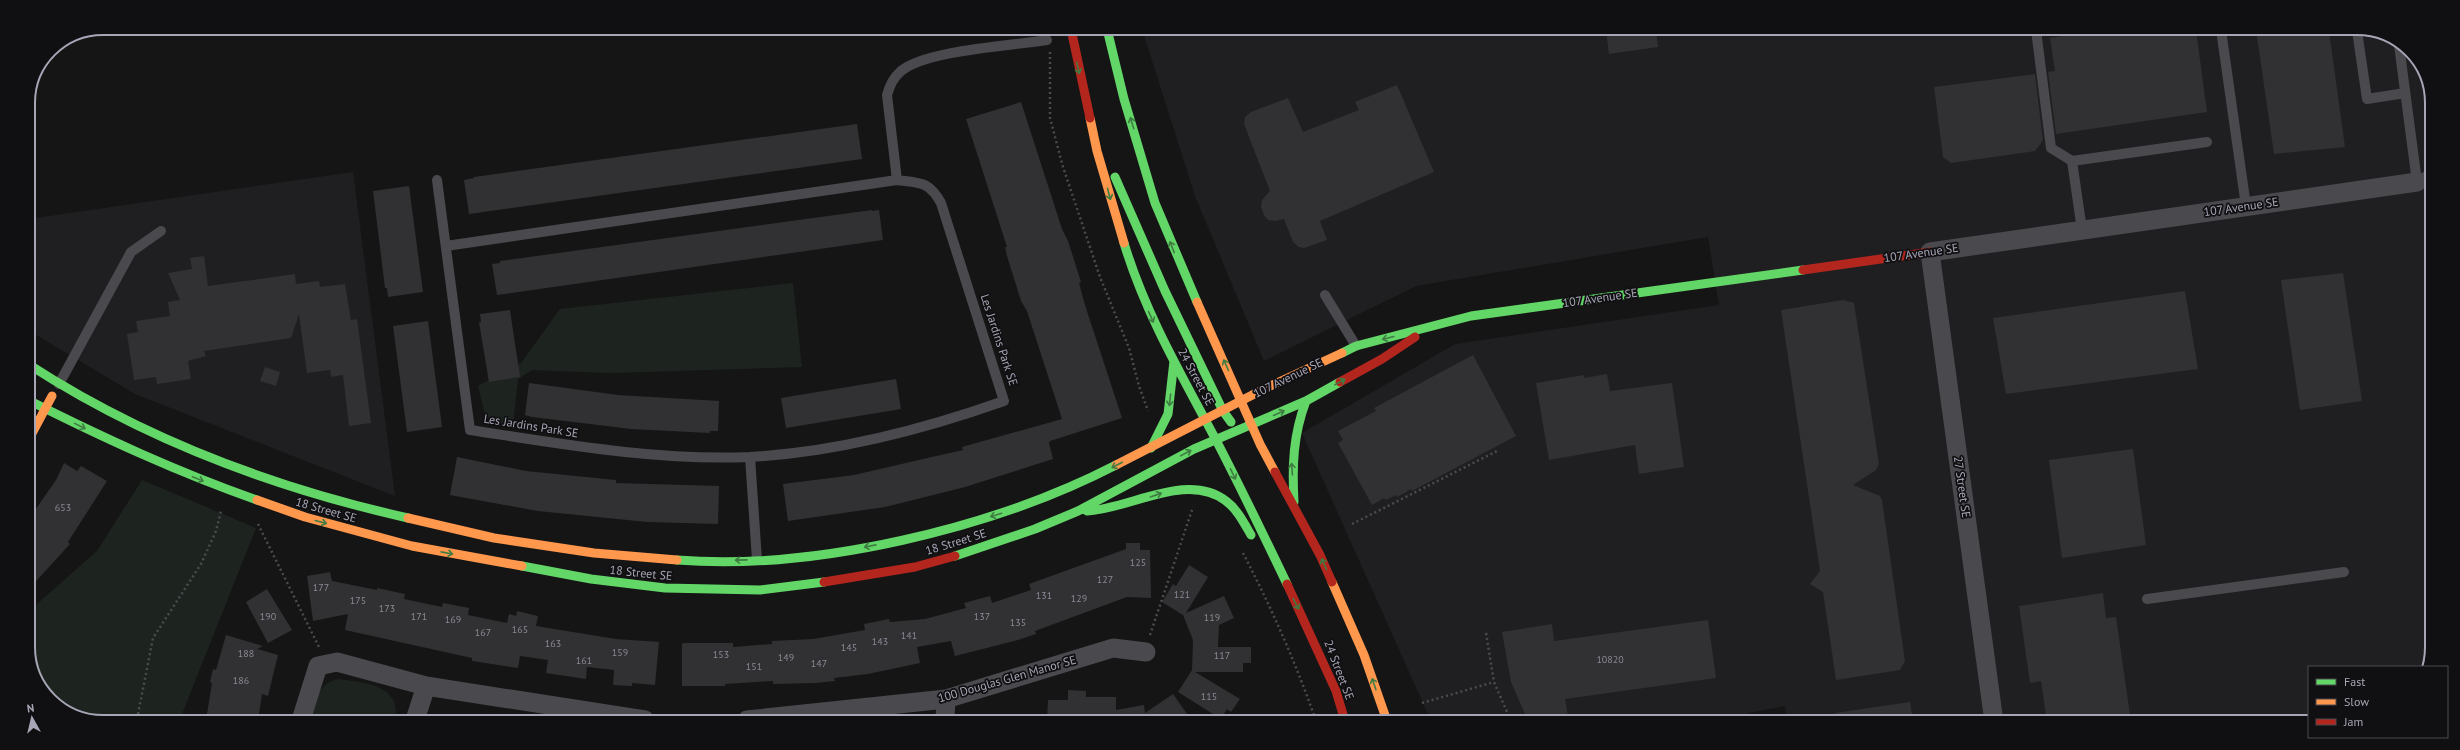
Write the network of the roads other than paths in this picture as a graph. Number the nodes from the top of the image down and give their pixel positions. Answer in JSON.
{"nodes":[{"id":1,"x":1072,"y":35,"type":"edge"},
{"id":2,"x":1108,"y":35,"type":"edge"},
{"id":3,"x":2037,"y":35,"type":"edge"},
{"id":4,"x":2222,"y":35,"type":"edge"},
{"id":5,"x":2358,"y":35,"type":"edge"},
{"id":6,"x":1047,"y":40,"type":"road end"},
{"id":7,"x":2400,"y":51,"type":"edge"},
{"id":8,"x":2405,"y":93,"type":"junction"},
{"id":9,"x":2207,"y":142,"type":"dead end"},
{"id":10,"x":1097,"y":151,"type":"junction"},
{"id":11,"x":2072,"y":161,"type":"junction"},
{"id":12,"x":2424,"y":178,"type":"edge"},
{"id":13,"x":437,"y":180,"type":"dead end"},
{"id":14,"x":897,"y":180,"type":"junction"},
{"id":15,"x":2246,"y":206,"type":"junction"},
{"id":16,"x":2082,"y":230,"type":"junction"},
{"id":17,"x":161,"y":231,"type":"dead end"},
{"id":18,"x":446,"y":246,"type":"junction"},
{"id":19,"x":1930,"y":252,"type":"junction"},
{"id":20,"x":1325,"y":295,"type":"dead end"},
{"id":21,"x":1426,"y":329,"type":"junction"},
{"id":22,"x":1356,"y":346,"type":"junction"},
{"id":23,"x":1174,"y":361,"type":"junction"},
{"id":24,"x":35,"y":369,"type":"edge"},
{"id":25,"x":59,"y":384,"type":"junction"},
{"id":26,"x":1241,"y":401,"type":"junction"},
{"id":27,"x":1306,"y":401,"type":"junction"},
{"id":28,"x":35,"y":404,"type":"edge"},
{"id":29,"x":44,"y":410,"type":"junction"},
{"id":30,"x":1223,"y":411,"type":"junction"},
{"id":31,"x":1205,"y":420,"type":"junction"},
{"id":32,"x":1252,"y":426,"type":"junction"},
{"id":33,"x":35,"y":427,"type":"edge"},
{"id":34,"x":1216,"y":440,"type":"junction"},
{"id":35,"x":1151,"y":448,"type":"junction"},
{"id":36,"x":750,"y":457,"type":"junction"},
{"id":37,"x":1294,"y":508,"type":"junction"},
{"id":38,"x":1078,"y":511,"type":"junction"},
{"id":39,"x":757,"y":560,"type":"junction"},
{"id":40,"x":2344,"y":572,"type":"dead end"},
{"id":41,"x":1284,"y":580,"type":"junction"},
{"id":42,"x":2147,"y":599,"type":"dead end"},
{"id":43,"x":1146,"y":652,"type":"road end"},
{"id":44,"x":426,"y":686,"type":"junction"},
{"id":45,"x":946,"y":699,"type":"junction"},
{"id":46,"x":303,"y":715,"type":"edge"},
{"id":47,"x":417,"y":715,"type":"edge"},
{"id":48,"x":613,"y":715,"type":"edge"},
{"id":49,"x":795,"y":715,"type":"edge"},
{"id":50,"x":945,"y":715,"type":"edge"},
{"id":51,"x":1343,"y":715,"type":"edge"},
{"id":52,"x":1385,"y":715,"type":"edge"},
{"id":53,"x":1993,"y":715,"type":"edge"}],
"edges":[{"from":1,"to":10,"type":"main road","name":"24 Street SE","one_way":true},
{"from":26,"to":2,"type":"main road","one_way":true},
{"from":3,"to":11,"type":"lane"},
{"from":4,"to":15,"type":"lane"},
{"from":5,"to":8,"type":"lane"},
{"from":6,"to":14,"type":"lane"},
{"from":7,"to":8,"type":"lane"},
{"from":8,"to":12,"type":"lane"},
{"from":9,"to":11,"type":"lane"},
{"from":10,"to":23,"type":"main road","name":"24 Street SE","one_way":true},
{"from":10,"to":30,"type":"main road"},
{"from":11,"to":16,"type":"lane"},
{"from":12,"to":15,"type":"street","name":"107 Avenue SE"},
{"from":13,"to":18,"type":"lane","name":"Les Jardins Park SE"},
{"from":14,"to":18,"type":"lane","name":"Les Jardins Park SE"},
{"from":14,"to":36,"type":"lane","name":"Les Jardins Park SE"},
{"from":15,"to":16,"type":"street","name":"107 Avenue SE"},
{"from":16,"to":19,"type":"street","name":"107 Avenue SE"},
{"from":17,"to":25,"type":"lane"},
{"from":18,"to":36,"type":"lane","name":"Les Jardins Park SE"},
{"from":19,"to":21,"type":"main road","name":"107 Avenue SE"},
{"from":19,"to":53,"type":"street","name":"27 Street SE"},
{"from":20,"to":22,"type":"lane"},
{"from":21,"to":22,"type":"main road","name":"107 Avenue SE","one_way":true},
{"from":27,"to":21,"type":"main road","name":"107 Avenue SE","one_way":true},
{"from":22,"to":26,"type":"main road","name":"107 Avenue SE"},
{"from":23,"to":31,"type":"main road","name":"24 Street SE"},
{"from":23,"to":35,"type":"main road","one_way":true},
{"from":24,"to":25,"type":"main road","name":"18 Street SE"},
{"from":25,"to":29,"type":"main road"},
{"from":39,"to":25,"type":"main road","name":"18 Street SE","one_way":true},
{"from":26,"to":30,"type":"main road","name":"18 Street SE"},
{"from":26,"to":32,"type":"main road"},
{"from":32,"to":27,"type":"main road","name":"107 Avenue SE","one_way":true},
{"from":37,"to":27,"type":"main road","one_way":true},
{"from":28,"to":29,"type":"main road","name":"18 Street SE"},
{"from":29,"to":33,"type":"main road"},
{"from":29,"to":38,"type":"main road","name":"18 Street SE","one_way":true},
{"from":30,"to":31,"type":"main road","name":"18 Street SE"},
{"from":30,"to":32,"type":"main road","name":"24 Street SE"},
{"from":31,"to":34,"type":"main road","name":"24 Street SE"},
{"from":31,"to":35,"type":"main road","name":"18 Street SE"},
{"from":32,"to":34,"type":"main road","name":"18 Street SE"},
{"from":32,"to":37,"type":"main road"},
{"from":38,"to":34,"type":"main road","name":"18 Street SE","one_way":true},
{"from":34,"to":41,"type":"main road","name":"24 Street SE","one_way":true},
{"from":35,"to":39,"type":"main road","name":"18 Street SE","one_way":true},
{"from":36,"to":39,"type":"lane"},
{"from":52,"to":37,"type":"main road","one_way":true},
{"from":38,"to":41,"type":"main road","one_way":true},
{"from":40,"to":42,"type":"lane"},
{"from":41,"to":51,"type":"main road","name":"24 Street SE","one_way":true},
{"from":43,"to":45,"type":"street","name":"100 Douglas Glen Manor SE"},
{"from":44,"to":46,"type":"street"},
{"from":44,"to":47,"type":"street"},
{"from":44,"to":48,"type":"street"},
{"from":45,"to":49,"type":"street","name":"100 Douglas Glen Manor SE"},
{"from":45,"to":50,"type":"street"}]}
